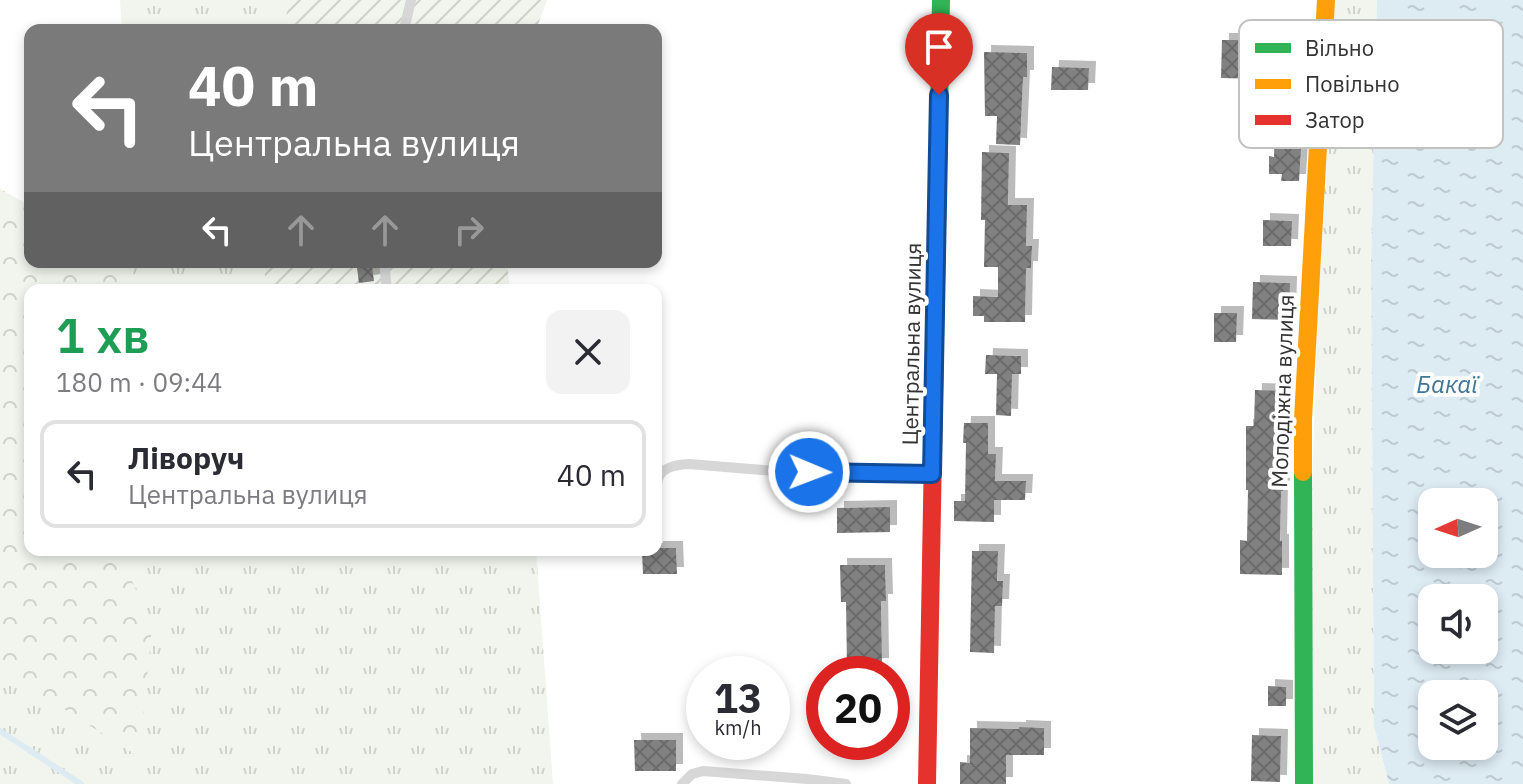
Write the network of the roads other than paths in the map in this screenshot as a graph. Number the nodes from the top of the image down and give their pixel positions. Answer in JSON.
{"nodes":[{"id":1,"x":411,"y":0,"type":"edge"},
{"id":2,"x":941,"y":0,"type":"edge"},
{"id":3,"x":1326,"y":0,"type":"edge"},
{"id":4,"x":1325,"y":20,"type":"edge"},
{"id":5,"x":405,"y":24,"type":"edge"},
{"id":6,"x":1318,"y":148,"type":"edge"},
{"id":7,"x":662,"y":471,"type":"edge"},
{"id":8,"x":932,"y":474,"type":"junction"},
{"id":9,"x":682,"y":784,"type":"edge"},
{"id":10,"x":846,"y":784,"type":"edge"},
{"id":11,"x":927,"y":784,"type":"edge"},
{"id":12,"x":1304,"y":784,"type":"edge"}],
"edges":[{"from":1,"to":5,"type":"lane"},
{"from":2,"to":8,"type":"street","name":"Центральна вулиця"},
{"from":3,"to":4,"type":"street","name":"Молодіжна вулиця"},
{"from":6,"to":12,"type":"street","name":"Молодіжна вулиця"},
{"from":7,"to":8,"type":"lane"},
{"from":8,"to":11,"type":"street","name":"Центральна вулиця"},
{"from":9,"to":10,"type":"lane"}]}
